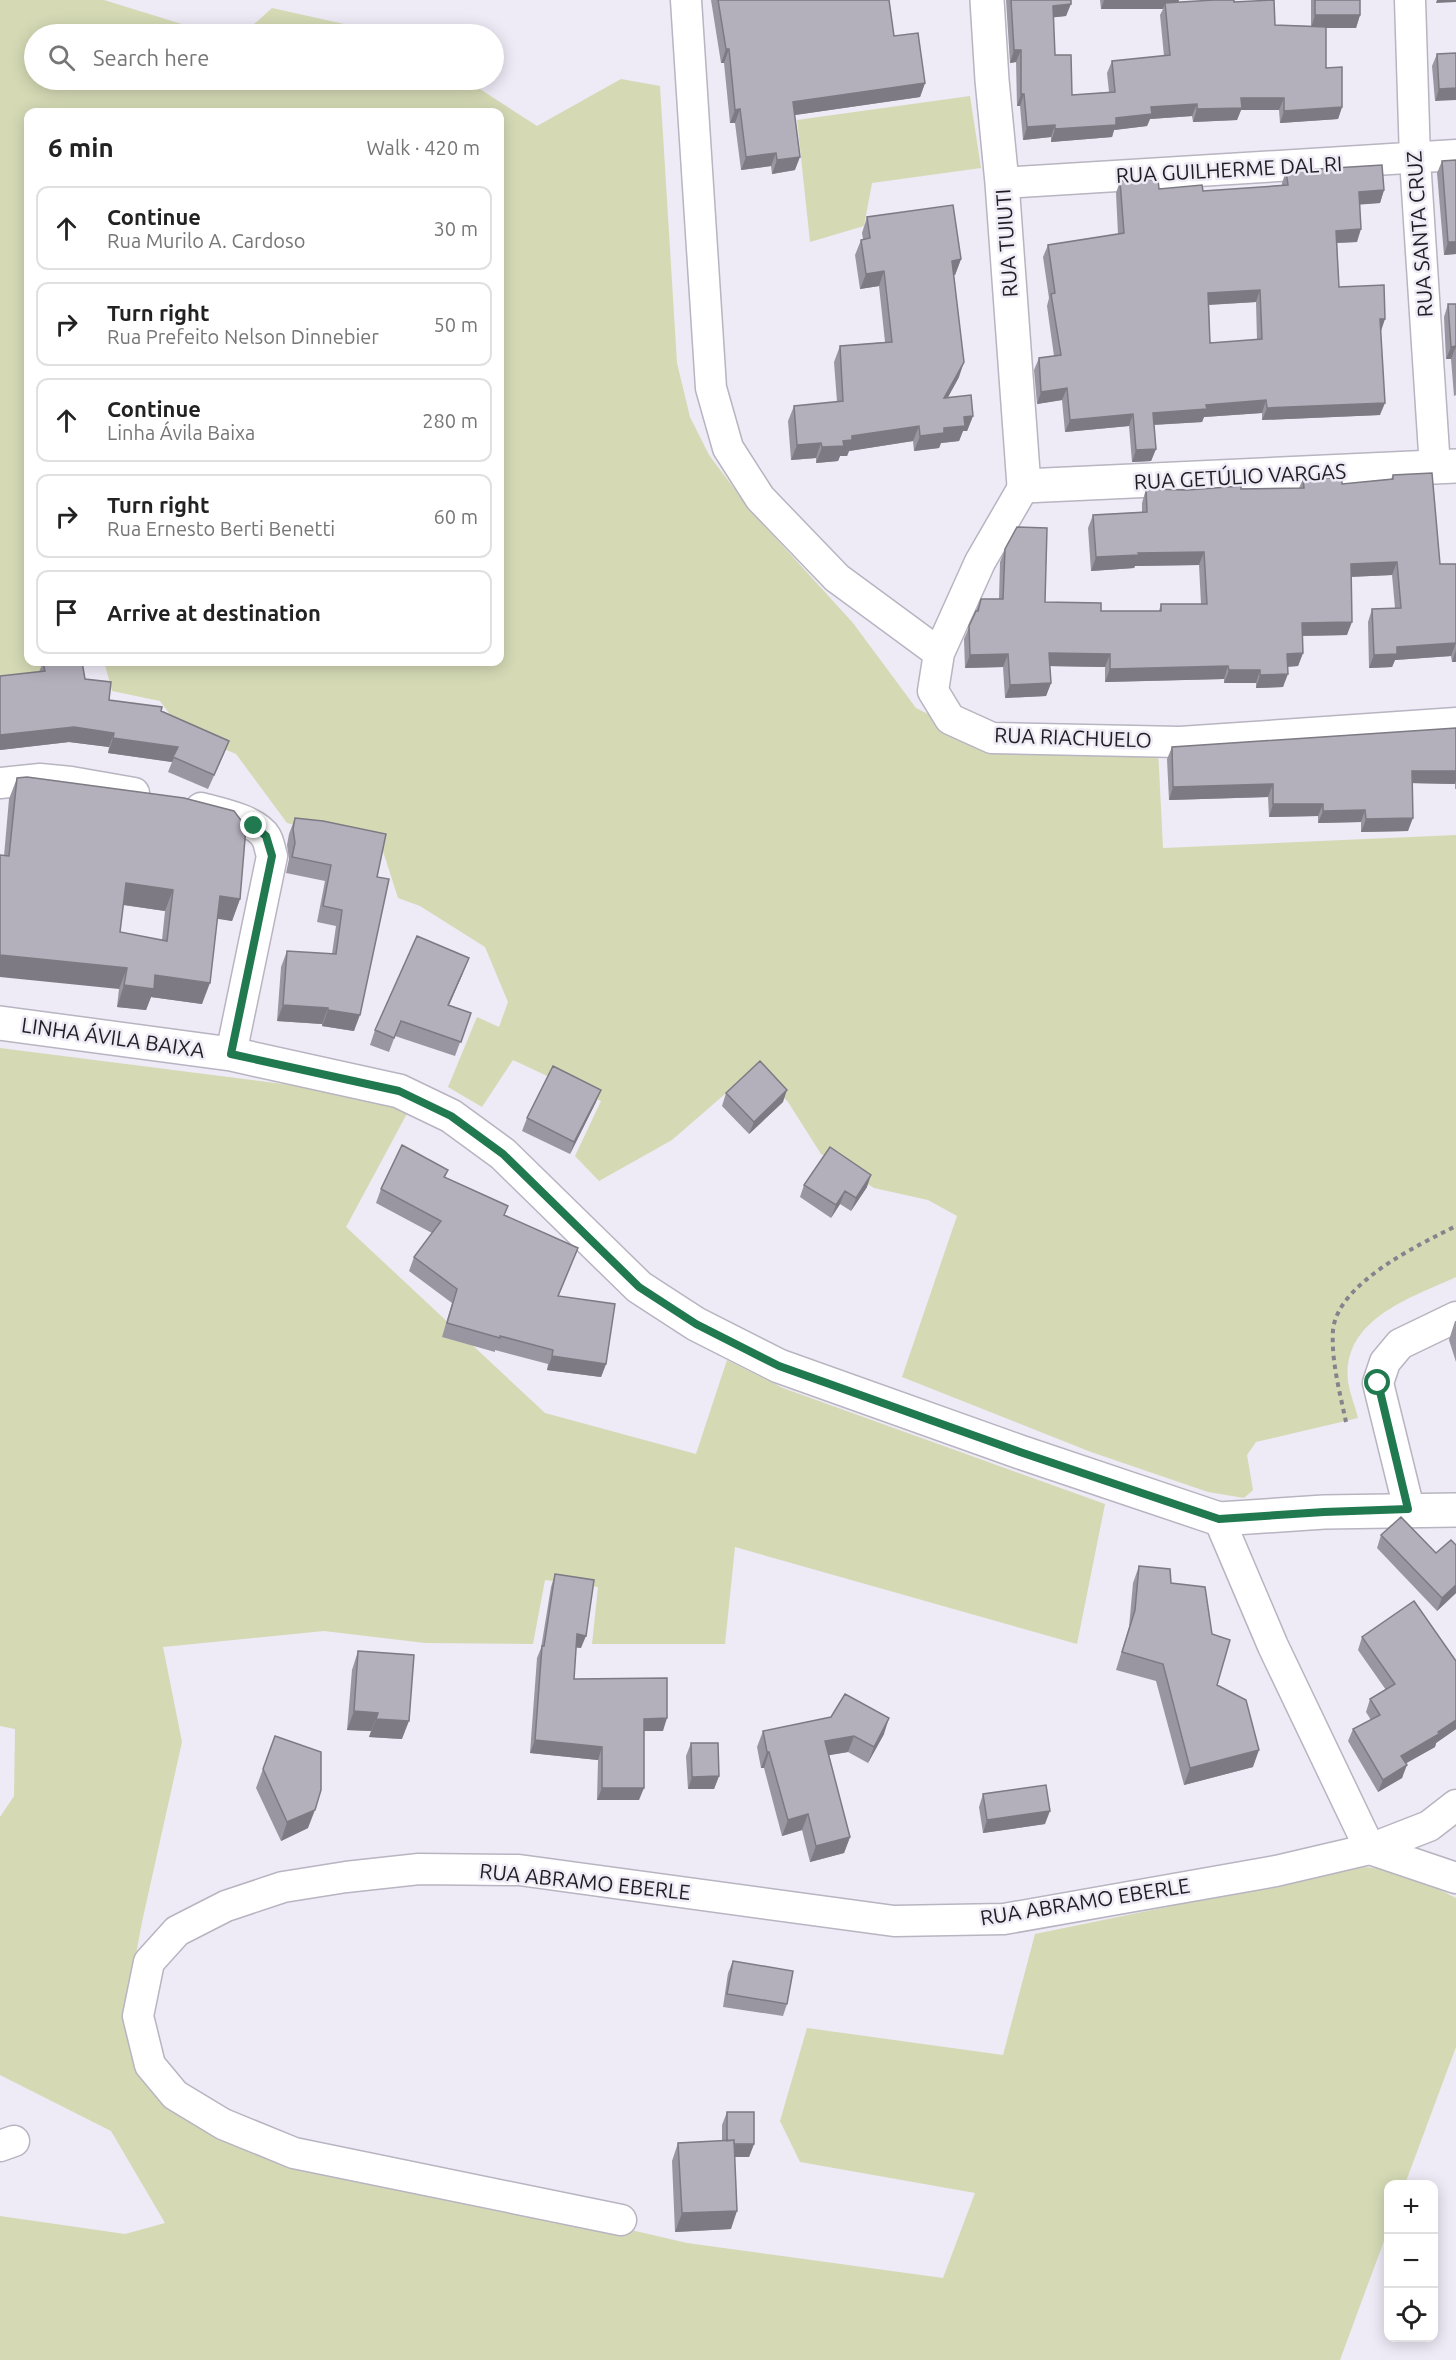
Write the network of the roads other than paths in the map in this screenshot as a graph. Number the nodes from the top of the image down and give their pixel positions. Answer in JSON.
{"nodes":[{"id":1,"x":686,"y":0,"type":"edge"},
{"id":2,"x":987,"y":0,"type":"edge"},
{"id":3,"x":1410,"y":0,"type":"edge"},
{"id":4,"x":1456,"y":155,"type":"edge"},
{"id":5,"x":1415,"y":159,"type":"junction"},
{"id":6,"x":1002,"y":183,"type":"junction"},
{"id":7,"x":1446,"y":467,"type":"edge"},
{"id":8,"x":1024,"y":486,"type":"junction"},
{"id":9,"x":939,"y":653,"type":"junction"},
{"id":10,"x":1456,"y":723,"type":"edge"},
{"id":11,"x":0,"y":783,"type":"edge"},
{"id":12,"x":0,"y":1023,"type":"edge"},
{"id":13,"x":231,"y":1054,"type":"junction"},
{"id":14,"x":1456,"y":1317,"type":"edge"},
{"id":15,"x":1408,"y":1509,"type":"junction"},
{"id":16,"x":1456,"y":1510,"type":"edge"},
{"id":17,"x":1219,"y":1519,"type":"junction"},
{"id":18,"x":1456,"y":1805,"type":"edge"},
{"id":19,"x":1370,"y":1850,"type":"junction"},
{"id":20,"x":1456,"y":1878,"type":"edge"},
{"id":21,"x":621,"y":2220,"type":"dead end"}],
"edges":[{"from":1,"to":9,"type":"street"},
{"from":2,"to":6,"type":"street","name":"RUA TUIUTI"},
{"from":3,"to":5,"type":"street","name":"RUA SANTA CRUZ"},
{"from":4,"to":5,"type":"street","name":"RUA GUILHERME DAL RI"},
{"from":5,"to":6,"type":"street","name":"RUA GUILHERME DAL RI"},
{"from":5,"to":7,"type":"street","name":"RUA SANTA CRUZ"},
{"from":6,"to":8,"type":"street","name":"RUA TUIUTI"},
{"from":7,"to":8,"type":"street","name":"RUA GETÚLIO VARGAS"},
{"from":8,"to":9,"type":"street","name":"RUA RIACHUELO"},
{"from":9,"to":10,"type":"street","name":"RUA RIACHUELO"},
{"from":11,"to":13,"type":"street"},
{"from":12,"to":13,"type":"street","name":"LINHA ÁVILA BAIXA"},
{"from":13,"to":17,"type":"street","name":"LINHA ÁVILA BAIXA"},
{"from":14,"to":15,"type":"street"},
{"from":15,"to":16,"type":"street"},
{"from":15,"to":17,"type":"street"},
{"from":17,"to":19,"type":"street"},
{"from":18,"to":19,"type":"street","name":"RUA ABRAMO EBERLE"},
{"from":19,"to":20,"type":"street"},
{"from":19,"to":21,"type":"street","name":"RUA ABRAMO EBERLE"}]}
